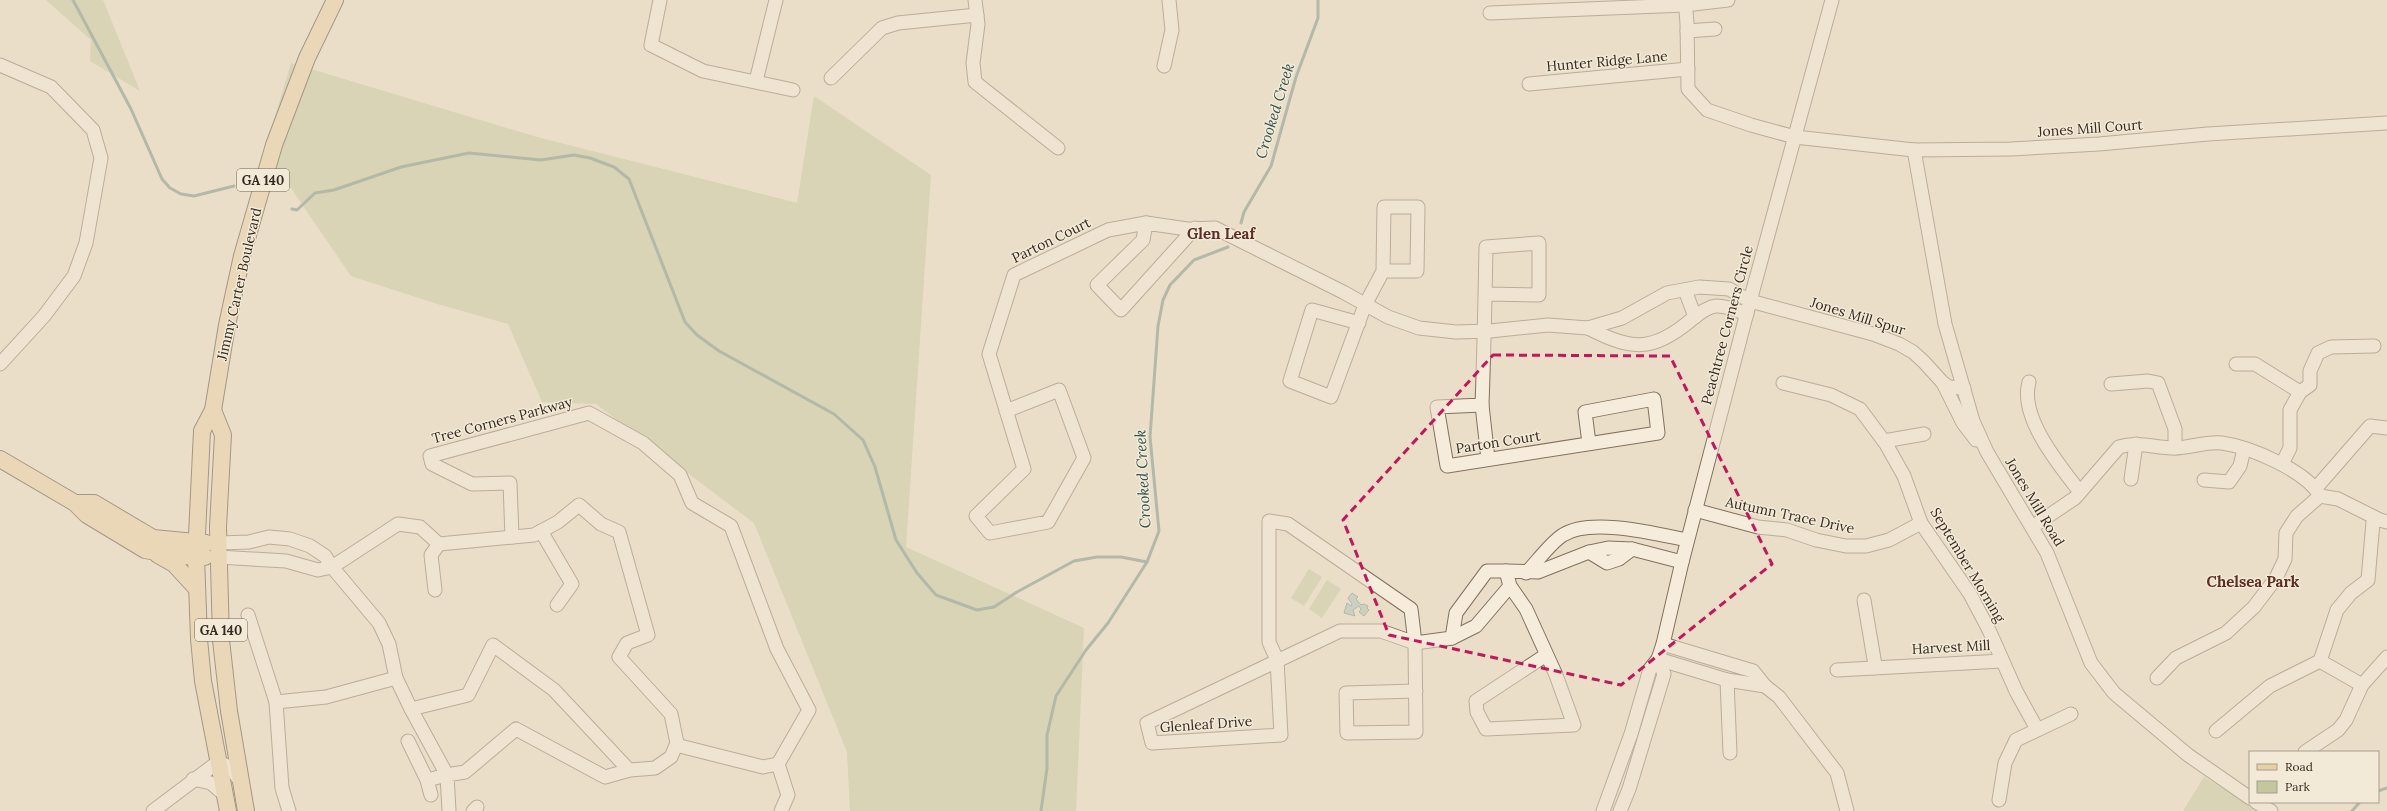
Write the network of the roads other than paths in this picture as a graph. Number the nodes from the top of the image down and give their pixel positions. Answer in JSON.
{"nodes":[{"id":1,"x":335,"y":0,"type":"edge"},
{"id":2,"x":660,"y":0,"type":"edge"},
{"id":3,"x":776,"y":0,"type":"edge"},
{"id":4,"x":975,"y":0,"type":"edge"},
{"id":5,"x":1169,"y":0,"type":"edge"},
{"id":6,"x":1728,"y":0,"type":"edge"},
{"id":7,"x":1832,"y":0,"type":"edge"},
{"id":8,"x":1685,"y":2,"type":"edge"},
{"id":9,"x":1490,"y":12,"type":"dead end"},
{"id":10,"x":977,"y":15,"type":"junction"},
{"id":11,"x":1714,"y":29,"type":"dead end"},
{"id":12,"x":1687,"y":31,"type":"junction"},
{"id":13,"x":0,"y":65,"type":"edge"},
{"id":14,"x":1164,"y":66,"type":"dead end"},
{"id":15,"x":1688,"y":69,"type":"junction"},
{"id":16,"x":831,"y":78,"type":"dead end"},
{"id":17,"x":756,"y":81,"type":"junction"},
{"id":18,"x":1529,"y":84,"type":"dead end"},
{"id":19,"x":793,"y":90,"type":"dead end"},
{"id":20,"x":2387,"y":123,"type":"edge"},
{"id":21,"x":1795,"y":137,"type":"junction"},
{"id":22,"x":1058,"y":148,"type":"dead end"},
{"id":23,"x":1914,"y":150,"type":"junction"},
{"id":24,"x":1146,"y":223,"type":"junction"},
{"id":25,"x":1195,"y":228,"type":"junction"},
{"id":26,"x":1383,"y":270,"type":"junction"},
{"id":27,"x":1685,"y":290,"type":"junction"},
{"id":28,"x":1486,"y":294,"type":"junction"},
{"id":29,"x":1366,"y":304,"type":"junction"},
{"id":30,"x":1748,"y":307,"type":"junction"},
{"id":31,"x":1695,"y":317,"type":"junction"},
{"id":32,"x":1359,"y":323,"type":"junction"},
{"id":33,"x":1588,"y":328,"type":"junction"},
{"id":34,"x":1485,"y":331,"type":"junction"},
{"id":35,"x":2374,"y":346,"type":"dead end"},
{"id":36,"x":0,"y":364,"type":"edge"},
{"id":37,"x":2236,"y":364,"type":"dead end"},
{"id":38,"x":2029,"y":382,"type":"dead end"},
{"id":39,"x":1783,"y":383,"type":"dead end"},
{"id":40,"x":1943,"y":383,"type":"junction"},
{"id":41,"x":2111,"y":384,"type":"dead end"},
{"id":42,"x":1964,"y":388,"type":"junction"},
{"id":43,"x":2300,"y":392,"type":"junction"},
{"id":44,"x":1482,"y":405,"type":"junction"},
{"id":45,"x":213,"y":410,"type":"junction"},
{"id":46,"x":1006,"y":411,"type":"junction"},
{"id":47,"x":2387,"y":428,"type":"edge"},
{"id":48,"x":1924,"y":434,"type":"dead end"},
{"id":49,"x":1884,"y":441,"type":"junction"},
{"id":50,"x":1589,"y":444,"type":"junction"},
{"id":51,"x":2136,"y":444,"type":"junction"},
{"id":52,"x":2175,"y":448,"type":"junction"},
{"id":53,"x":2244,"y":449,"type":"junction"},
{"id":54,"x":1987,"y":452,"type":"junction"},
{"id":55,"x":0,"y":459,"type":"edge"},
{"id":56,"x":1488,"y":459,"type":"junction"},
{"id":57,"x":2282,"y":464,"type":"junction"},
{"id":58,"x":2131,"y":479,"type":"dead end"},
{"id":59,"x":2204,"y":480,"type":"dead end"},
{"id":60,"x":2080,"y":492,"type":"junction"},
{"id":61,"x":2318,"y":492,"type":"junction"},
{"id":62,"x":76,"y":503,"type":"junction"},
{"id":63,"x":1696,"y":510,"type":"junction"},
{"id":64,"x":2384,"y":521,"type":"edge"},
{"id":65,"x":1921,"y":522,"type":"junction"},
{"id":66,"x":2032,"y":527,"type":"junction"},
{"id":67,"x":541,"y":531,"type":"junction"},
{"id":68,"x":512,"y":537,"type":"junction"},
{"id":69,"x":290,"y":539,"type":"junction"},
{"id":70,"x":1688,"y":540,"type":"junction"},
{"id":71,"x":440,"y":544,"type":"junction"},
{"id":72,"x":196,"y":549,"type":"junction"},
{"id":73,"x":218,"y":550,"type":"junction"},
{"id":74,"x":156,"y":553,"type":"junction"},
{"id":75,"x":286,"y":562,"type":"junction"},
{"id":76,"x":1682,"y":562,"type":"junction"},
{"id":77,"x":332,"y":568,"type":"junction"},
{"id":78,"x":1506,"y":571,"type":"junction"},
{"id":79,"x":1526,"y":573,"type":"junction"},
{"id":80,"x":1510,"y":586,"type":"junction"},
{"id":81,"x":197,"y":589,"type":"junction"},
{"id":82,"x":435,"y":590,"type":"dead end"},
{"id":83,"x":1864,"y":600,"type":"dead end"},
{"id":84,"x":557,"y":605,"type":"dead end"},
{"id":85,"x":248,"y":615,"type":"dead end"},
{"id":86,"x":1452,"y":638,"type":"junction"},
{"id":87,"x":1415,"y":643,"type":"junction"},
{"id":88,"x":1663,"y":644,"type":"junction"},
{"id":89,"x":1546,"y":655,"type":"junction"},
{"id":90,"x":2387,"y":657,"type":"edge"},
{"id":91,"x":1658,"y":659,"type":"junction"},
{"id":92,"x":1277,"y":660,"type":"junction"},
{"id":93,"x":2002,"y":661,"type":"junction"},
{"id":94,"x":2320,"y":661,"type":"junction"},
{"id":95,"x":1873,"y":668,"type":"junction"},
{"id":96,"x":1837,"y":670,"type":"dead end"},
{"id":97,"x":396,"y":678,"type":"junction"},
{"id":98,"x":2157,"y":678,"type":"dead end"},
{"id":99,"x":1728,"y":680,"type":"junction"},
{"id":100,"x":2362,"y":685,"type":"junction"},
{"id":101,"x":1765,"y":686,"type":"junction"},
{"id":102,"x":1416,"y":691,"type":"junction"},
{"id":103,"x":276,"y":702,"type":"junction"},
{"id":104,"x":410,"y":710,"type":"junction"},
{"id":105,"x":2071,"y":714,"type":"dead end"},
{"id":106,"x":2037,"y":729,"type":"junction"},
{"id":107,"x":2216,"y":730,"type":"dead end"},
{"id":108,"x":408,"y":741,"type":"dead end"},
{"id":109,"x":676,"y":745,"type":"junction"},
{"id":110,"x":2306,"y":751,"type":"edge"},
{"id":111,"x":1730,"y":753,"type":"dead end"},
{"id":112,"x":218,"y":762,"type":"junction"},
{"id":113,"x":778,"y":764,"type":"junction"},
{"id":114,"x":629,"y":770,"type":"junction"},
{"id":115,"x":447,"y":775,"type":"junction"},
{"id":116,"x":193,"y":779,"type":"junction"},
{"id":117,"x":427,"y":780,"type":"junction"},
{"id":118,"x":241,"y":782,"type":"junction"},
{"id":119,"x":225,"y":795,"type":"junction"},
{"id":120,"x":432,"y":795,"type":"dead end"},
{"id":121,"x":2249,"y":797,"type":"edge"},
{"id":122,"x":1999,"y":800,"type":"dead end"},
{"id":123,"x":153,"y":811,"type":"edge"},
{"id":124,"x":228,"y":811,"type":"edge"},
{"id":125,"x":246,"y":811,"type":"edge"},
{"id":126,"x":289,"y":811,"type":"edge"},
{"id":127,"x":449,"y":811,"type":"edge"},
{"id":128,"x":781,"y":811,"type":"edge"},
{"id":129,"x":1603,"y":811,"type":"edge"},
{"id":130,"x":1620,"y":811,"type":"edge"},
{"id":131,"x":1847,"y":811,"type":"edge"}],
"edges":[{"from":1,"to":45,"type":"main road","name":"Jimmy Carter Boulevard","number":"GA 140"},
{"from":2,"to":17,"type":"street"},
{"from":3,"to":17,"type":"street"},
{"from":4,"to":10,"type":"street"},
{"from":5,"to":14,"type":"street"},
{"from":6,"to":8,"type":"street"},
{"from":7,"to":21,"type":"street","name":"Peachtree Corners Circle"},
{"from":8,"to":9,"type":"street"},
{"from":8,"to":12,"type":"street","name":"Hunter Ridge Lane"},
{"from":10,"to":16,"type":"street"},
{"from":10,"to":22,"type":"street"},
{"from":11,"to":12,"type":"street"},
{"from":12,"to":15,"type":"street","name":"Hunter Ridge Lane"},
{"from":13,"to":36,"type":"street"},
{"from":15,"to":18,"type":"street","name":"Hunter Ridge Lane"},
{"from":15,"to":21,"type":"street","name":"Hunter Ridge Lane"},
{"from":17,"to":19,"type":"street"},
{"from":20,"to":23,"type":"street","name":"Jones Mill Court"},
{"from":21,"to":23,"type":"street","name":"Jones Mill Court"},
{"from":21,"to":30,"type":"street","name":"Peachtree Corners Circle"},
{"from":23,"to":42,"type":"street","name":"Jones Mill Road"},
{"from":24,"to":25,"type":"street","name":"Parton Court"},
{"from":24,"to":25,"type":"street"},
{"from":24,"to":46,"type":"street","name":"Parton Court"},
{"from":25,"to":29,"type":"street","name":"Parton Court"},
{"from":26,"to":26,"type":"street"},
{"from":26,"to":29,"type":"street"},
{"from":27,"to":30,"type":"street","name":"Parton Court"},
{"from":27,"to":31,"type":"street"},
{"from":27,"to":33,"type":"street","name":"Parton Court"},
{"from":28,"to":28,"type":"street"},
{"from":28,"to":34,"type":"street"},
{"from":29,"to":32,"type":"street"},
{"from":29,"to":34,"type":"street","name":"Parton Court"},
{"from":30,"to":31,"type":"street","name":"Parton Court"},
{"from":30,"to":40,"type":"street","name":"Jones Mill Spur"},
{"from":30,"to":63,"type":"street","name":"Peachtree Corners Circle"},
{"from":31,"to":33,"type":"street","name":"Parton Court"},
{"from":32,"to":32,"type":"street"},
{"from":33,"to":34,"type":"street","name":"Parton Court"},
{"from":34,"to":44,"type":"street"},
{"from":35,"to":43,"type":"street"},
{"from":37,"to":43,"type":"street"},
{"from":38,"to":60,"type":"street"},
{"from":39,"to":49,"type":"street","name":"September Morning"},
{"from":40,"to":42,"type":"street"},
{"from":40,"to":54,"type":"street","name":"Jones Mill Spur"},
{"from":41,"to":52,"type":"street"},
{"from":42,"to":54,"type":"street","name":"Jones Mill Road"},
{"from":43,"to":57,"type":"street"},
{"from":44,"to":56,"type":"street"},
{"from":44,"to":56,"type":"street","name":"Parton Court"},
{"from":45,"to":72,"type":"main road","name":"Jimmy Carter Boulevard","number":"GA 140"},
{"from":45,"to":73,"type":"main road","number":"GA 140"},
{"from":46,"to":46,"type":"street","name":"Parton Court"},
{"from":47,"to":61,"type":"street"},
{"from":48,"to":49,"type":"street"},
{"from":49,"to":65,"type":"street","name":"September Morning"},
{"from":50,"to":50,"type":"street","name":"Parton Court"},
{"from":50,"to":56,"type":"street","name":"Parton Court"},
{"from":51,"to":52,"type":"street"},
{"from":51,"to":58,"type":"street"},
{"from":51,"to":60,"type":"street"},
{"from":52,"to":53,"type":"street"},
{"from":53,"to":57,"type":"street"},
{"from":53,"to":59,"type":"street"},
{"from":54,"to":66,"type":"street","name":"Jones Mill Road"},
{"from":55,"to":62,"type":"main road"},
{"from":57,"to":61,"type":"street"},
{"from":60,"to":66,"type":"street"},
{"from":61,"to":64,"type":"street"},
{"from":61,"to":98,"type":"street"},
{"from":62,"to":72,"type":"main road"},
{"from":62,"to":74,"type":"main road"},
{"from":63,"to":65,"type":"street","name":"Autumn Trace Drive"},
{"from":63,"to":70,"type":"street","name":"Peachtree Corners Circle"},
{"from":64,"to":94,"type":"street"},
{"from":65,"to":93,"type":"street","name":"September Morning"},
{"from":66,"to":121,"type":"street","name":"Jones Mill Road"},
{"from":67,"to":68,"type":"street"},
{"from":67,"to":84,"type":"street"},
{"from":67,"to":109,"type":"street"},
{"from":68,"to":71,"type":"street"},
{"from":68,"to":113,"type":"street","name":"Tree Corners Parkway"},
{"from":69,"to":73,"type":"street"},
{"from":69,"to":75,"type":"street"},
{"from":69,"to":77,"type":"street"},
{"from":70,"to":76,"type":"street","name":"Peachtree Corners Circle"},
{"from":70,"to":79,"type":"street"},
{"from":71,"to":77,"type":"street"},
{"from":71,"to":82,"type":"street"},
{"from":72,"to":73,"type":"main road"},
{"from":72,"to":74,"type":"main road"},
{"from":72,"to":81,"type":"main road","number":"GA 140"},
{"from":73,"to":75,"type":"street"},
{"from":73,"to":118,"type":"main road","number":"GA 140"},
{"from":74,"to":81,"type":"main road"},
{"from":75,"to":77,"type":"street"},
{"from":76,"to":79,"type":"street"},
{"from":76,"to":88,"type":"street","name":"Peachtree Corners Circle"},
{"from":77,"to":97,"type":"street"},
{"from":78,"to":79,"type":"street"},
{"from":78,"to":80,"type":"street"},
{"from":78,"to":86,"type":"street"},
{"from":80,"to":86,"type":"street","name":"Glenleaf Drive"},
{"from":80,"to":89,"type":"street"},
{"from":81,"to":112,"type":"main road","number":"GA 140"},
{"from":83,"to":95,"type":"street"},
{"from":85,"to":103,"type":"street"},
{"from":86,"to":87,"type":"street","name":"Glenleaf Drive"},
{"from":87,"to":92,"type":"street","name":"Glenleaf Drive"},
{"from":87,"to":92,"type":"street","name":"Glenleaf Drive"},
{"from":87,"to":102,"type":"street","name":"Glenleaf Drive"},
{"from":88,"to":91,"type":"street","name":"Peachtree Corners Circle"},
{"from":88,"to":101,"type":"street"},
{"from":89,"to":89,"type":"street"},
{"from":90,"to":100,"type":"street"},
{"from":91,"to":99,"type":"street"},
{"from":91,"to":129,"type":"street","name":"Peachtree Corners Circle"},
{"from":91,"to":130,"type":"street"},
{"from":92,"to":92,"type":"street","name":"Glenleaf Drive"},
{"from":93,"to":95,"type":"street","name":"Harvest Mill"},
{"from":93,"to":106,"type":"street","name":"September Morning"},
{"from":94,"to":100,"type":"street"},
{"from":94,"to":107,"type":"street"},
{"from":95,"to":96,"type":"street","name":"Harvest Mill"},
{"from":97,"to":103,"type":"street"},
{"from":97,"to":104,"type":"street"},
{"from":99,"to":101,"type":"street"},
{"from":99,"to":111,"type":"street"},
{"from":100,"to":110,"type":"street"},
{"from":101,"to":131,"type":"street"},
{"from":102,"to":102,"type":"street","name":"Glenleaf Drive"},
{"from":103,"to":126,"type":"street"},
{"from":104,"to":114,"type":"street"},
{"from":104,"to":115,"type":"street"},
{"from":105,"to":106,"type":"street"},
{"from":106,"to":122,"type":"street"},
{"from":108,"to":117,"type":"street"},
{"from":109,"to":113,"type":"street"},
{"from":109,"to":114,"type":"street"},
{"from":112,"to":116,"type":"street"},
{"from":112,"to":118,"type":"street"},
{"from":112,"to":119,"type":"main road","number":"GA 140"},
{"from":113,"to":128,"type":"street"},
{"from":114,"to":115,"type":"street"},
{"from":115,"to":117,"type":"street"},
{"from":115,"to":127,"type":"street"},
{"from":116,"to":119,"type":"street"},
{"from":116,"to":123,"type":"street"},
{"from":117,"to":120,"type":"street"},
{"from":118,"to":125,"type":"main road","number":"GA 140"},
{"from":119,"to":124,"type":"main road","number":"GA 140"}]}
